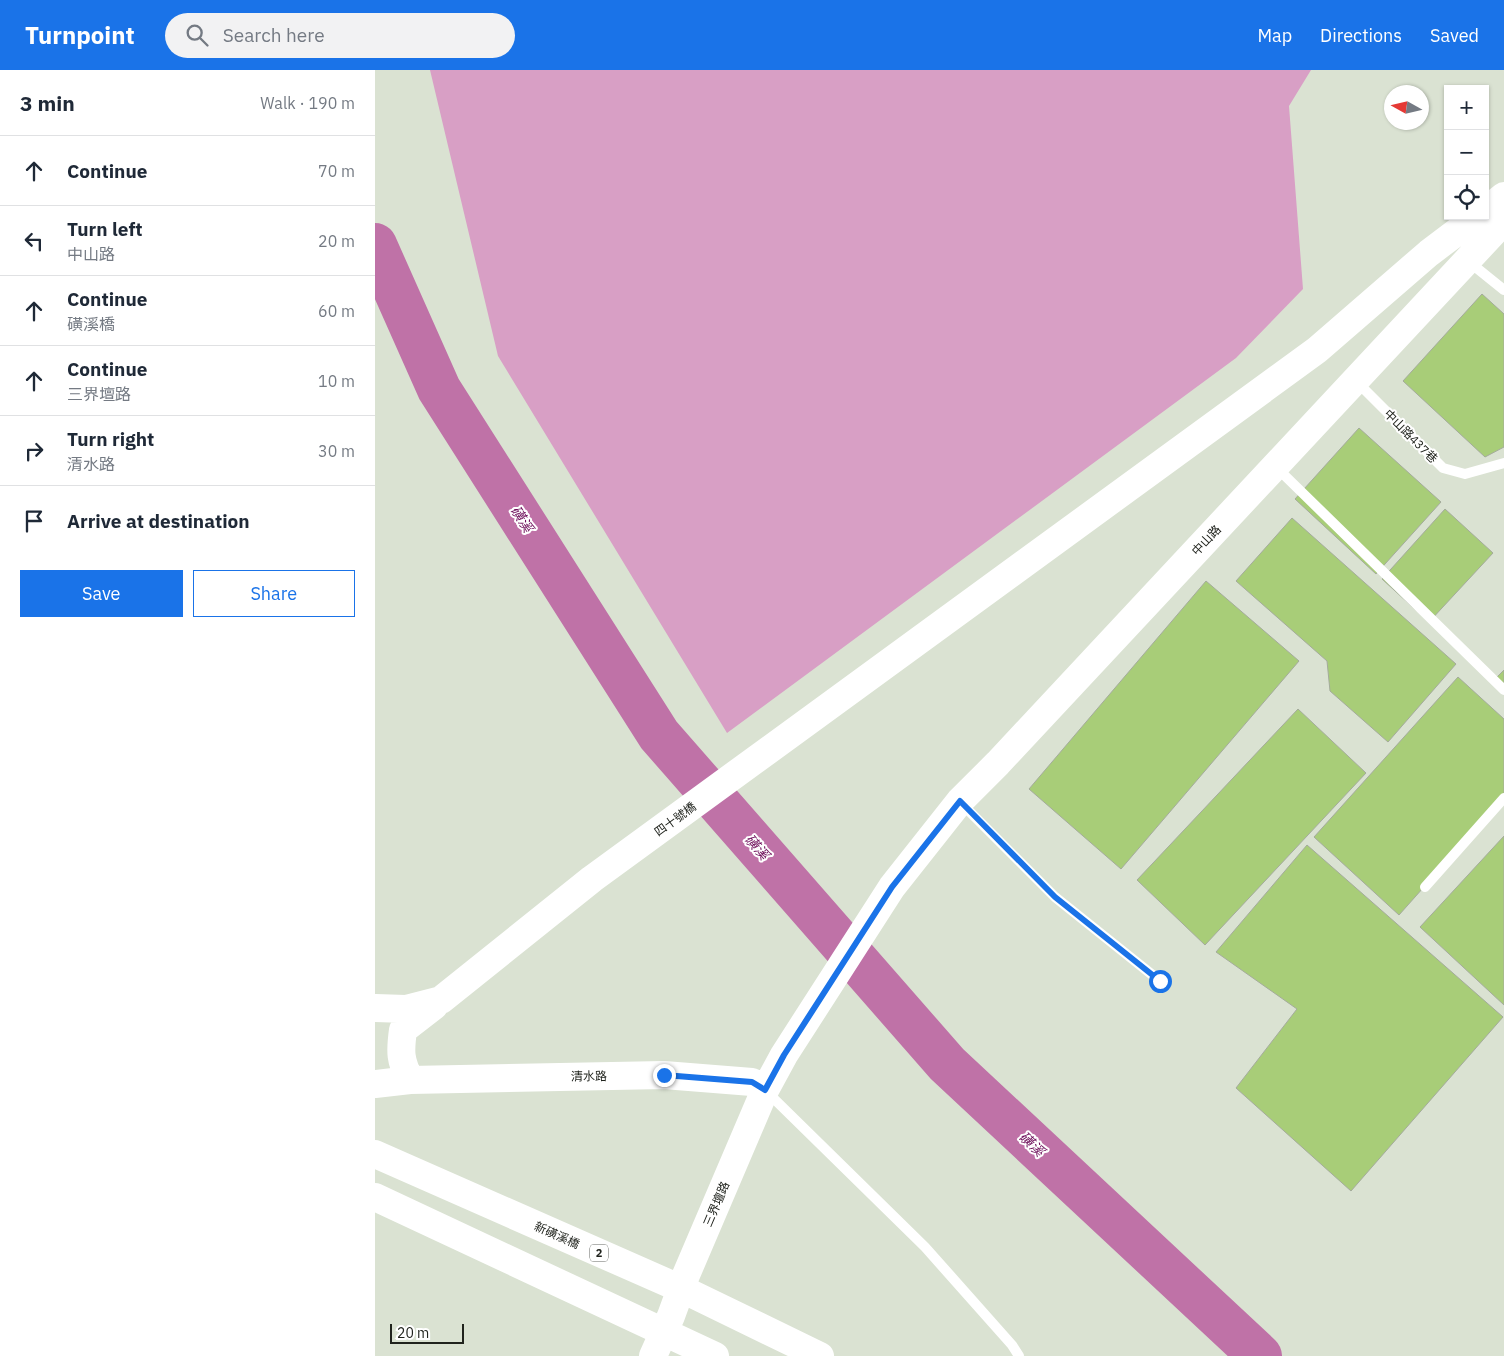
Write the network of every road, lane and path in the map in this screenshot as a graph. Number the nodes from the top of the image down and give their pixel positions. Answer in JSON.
{"nodes":[{"id":1,"x":1504,"y":196,"type":"edge"},
{"id":2,"x":1489,"y":208,"type":"edge"},
{"id":3,"x":1473,"y":220,"type":"edge"},
{"id":4,"x":1504,"y":221,"type":"edge"},
{"id":5,"x":1467,"y":260,"type":"junction"},
{"id":6,"x":1504,"y":290,"type":"edge"},
{"id":7,"x":1355,"y":380,"type":"junction"},
{"id":8,"x":1504,"y":463,"type":"edge"},
{"id":9,"x":1275,"y":466,"type":"junction"},
{"id":10,"x":1504,"y":690,"type":"edge"},
{"id":11,"x":1504,"y":798,"type":"edge"},
{"id":12,"x":960,"y":801,"type":"junction"},
{"id":13,"x":1425,"y":887,"type":"dead end"},
{"id":14,"x":1160,"y":981,"type":"dead end"},
{"id":15,"x":441,"y":1000,"type":"junction"},
{"id":16,"x":375,"y":1008,"type":"edge"},
{"id":17,"x":784,"y":1055,"type":"joint"},
{"id":18,"x":410,"y":1080,"type":"junction"},
{"id":19,"x":375,"y":1084,"type":"edge"},
{"id":20,"x":765,"y":1090,"type":"junction"},
{"id":21,"x":375,"y":1154,"type":"edge"},
{"id":22,"x":375,"y":1197,"type":"edge"},
{"id":23,"x":653,"y":1356,"type":"edge"},
{"id":24,"x":715,"y":1356,"type":"edge"},
{"id":25,"x":820,"y":1356,"type":"edge"},
{"id":26,"x":1019,"y":1356,"type":"edge"}],
"edges":[{"from":1,"to":2,"type":"street"},
{"from":3,"to":15,"type":"street","name":"四十號橋"},
{"from":4,"to":5,"type":"street","name":"中山路"},
{"from":5,"to":6,"type":"lane"},
{"from":5,"to":7,"type":"street","name":"中山路"},
{"from":7,"to":8,"type":"lane","name":"中山路437巷"},
{"from":7,"to":9,"type":"street","name":"中山路"},
{"from":9,"to":10,"type":"lane"},
{"from":9,"to":12,"type":"street","name":"中山路"},
{"from":11,"to":13,"type":"lane"},
{"from":12,"to":14,"type":"lane"},
{"from":12,"to":17,"type":"street","name":"中山路"},
{"from":15,"to":16,"type":"street"},
{"from":15,"to":18,"type":"street"},
{"from":17,"to":20,"type":"street","name":"三界壇路"},
{"from":18,"to":19,"type":"street","name":"清水路"},
{"from":18,"to":20,"type":"street","name":"清水路"},
{"from":20,"to":23,"type":"street","name":"三界壇路"},
{"from":20,"to":26,"type":"lane"},
{"from":21,"to":25,"type":"street","name":"新磺溪橋","number":"2"},
{"from":22,"to":24,"type":"street"}]}
